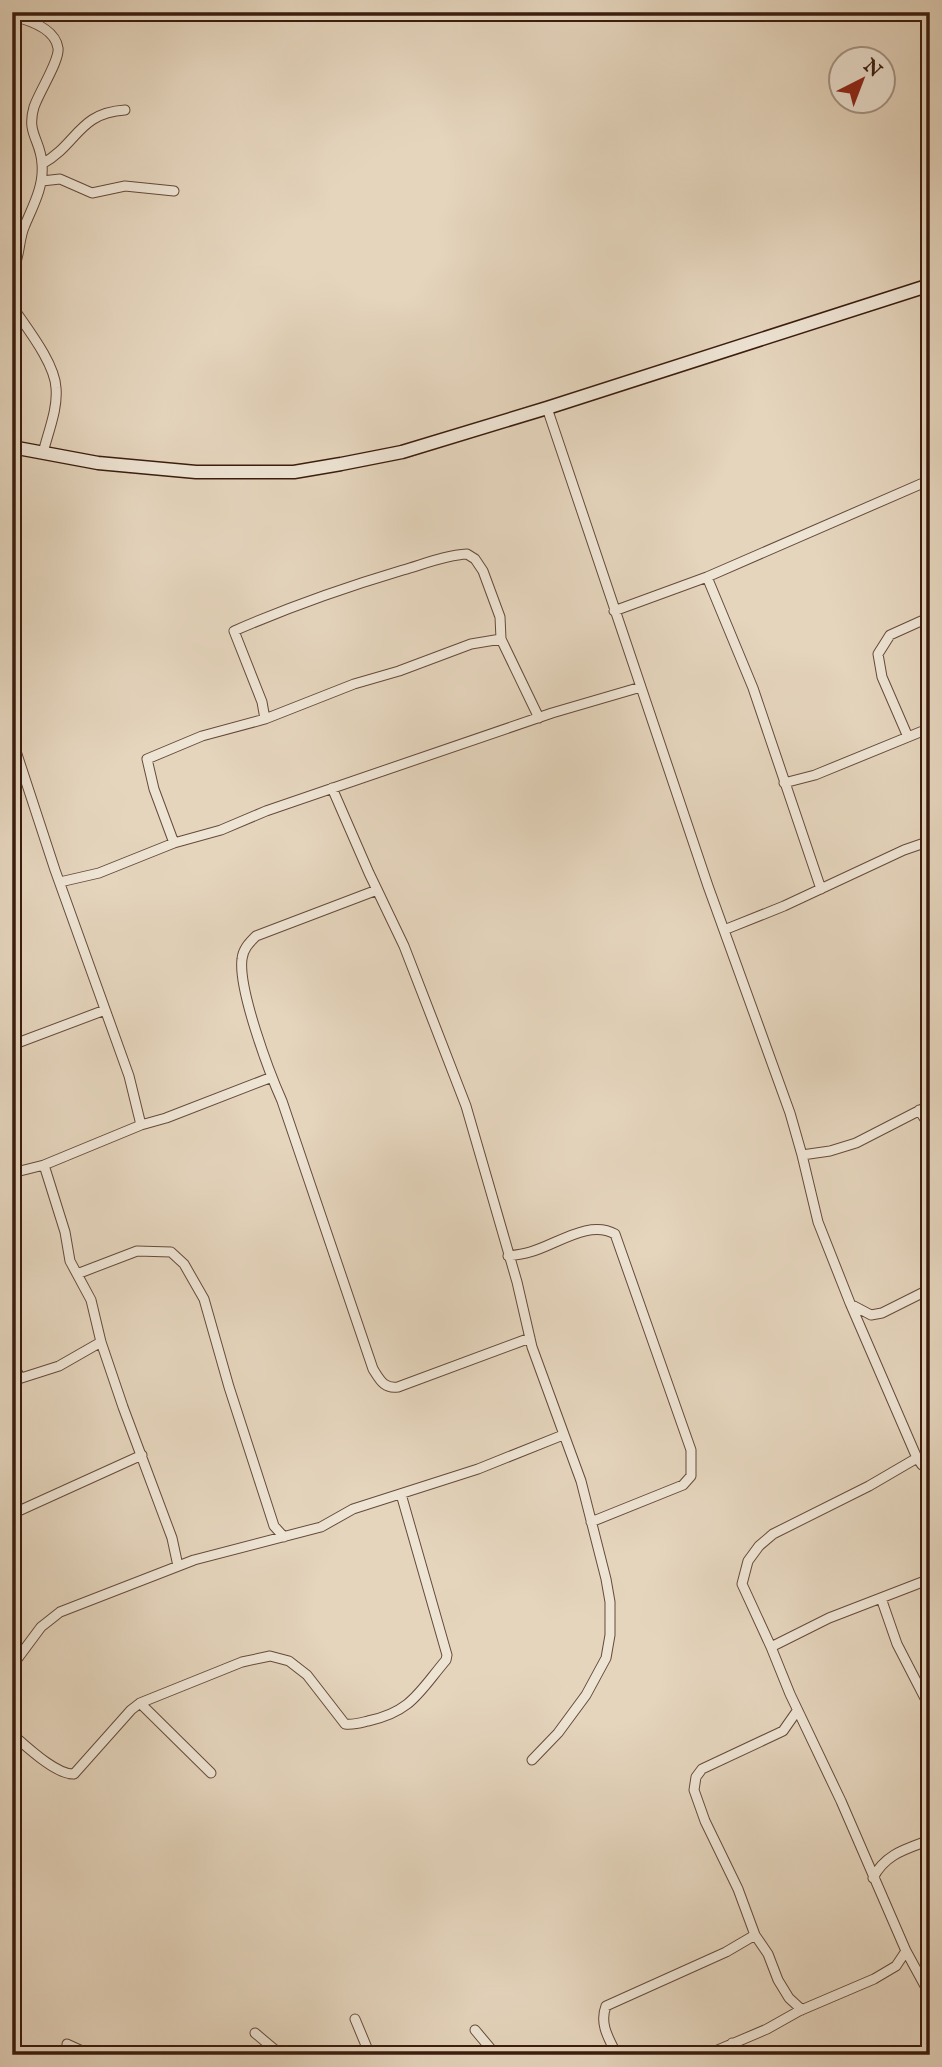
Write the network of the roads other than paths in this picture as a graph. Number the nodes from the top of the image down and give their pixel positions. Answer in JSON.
{"nodes":[{"id":1,"x":12,"y":16,"type":"edge"},
{"id":2,"x":125,"y":110,"type":"dead end"},
{"id":3,"x":43,"y":164,"type":"junction"},
{"id":4,"x":42,"y":181,"type":"junction"},
{"id":5,"x":174,"y":191,"type":"dead end"},
{"id":6,"x":12,"y":272,"type":"edge"},
{"id":7,"x":930,"y":285,"type":"edge"},
{"id":8,"x":12,"y":306,"type":"edge"},
{"id":9,"x":547,"y":408,"type":"junction"},
{"id":10,"x":12,"y":447,"type":"edge"},
{"id":11,"x":43,"y":453,"type":"junction"},
{"id":12,"x":930,"y":480,"type":"edge"},
{"id":13,"x":707,"y":577,"type":"junction"},
{"id":14,"x":614,"y":611,"type":"junction"},
{"id":15,"x":930,"y":617,"type":"edge"},
{"id":16,"x":501,"y":639,"type":"junction"},
{"id":17,"x":641,"y":687,"type":"junction"},
{"id":18,"x":539,"y":718,"type":"junction"},
{"id":19,"x":265,"y":719,"type":"junction"},
{"id":20,"x":930,"y":728,"type":"edge"},
{"id":21,"x":908,"y":737,"type":"junction"},
{"id":22,"x":12,"y":739,"type":"edge"},
{"id":23,"x":784,"y":783,"type":"junction"},
{"id":24,"x":332,"y":788,"type":"junction"},
{"id":25,"x":930,"y":841,"type":"edge"},
{"id":26,"x":174,"y":843,"type":"junction"},
{"id":27,"x":60,"y":882,"type":"junction"},
{"id":28,"x":821,"y":889,"type":"junction"},
{"id":29,"x":377,"y":890,"type":"junction"},
{"id":30,"x":724,"y":930,"type":"junction"},
{"id":31,"x":105,"y":1010,"type":"junction"},
{"id":32,"x":12,"y":1045,"type":"edge"},
{"id":33,"x":272,"y":1077,"type":"junction"},
{"id":34,"x":930,"y":1105,"type":"edge"},
{"id":35,"x":919,"y":1110,"type":"junction"},
{"id":36,"x":141,"y":1125,"type":"junction"},
{"id":37,"x":930,"y":1126,"type":"edge"},
{"id":38,"x":802,"y":1155,"type":"junction"},
{"id":39,"x":44,"y":1164,"type":"junction"},
{"id":40,"x":12,"y":1174,"type":"edge"},
{"id":41,"x":508,"y":1256,"type":"junction"},
{"id":42,"x":77,"y":1274,"type":"junction"},
{"id":43,"x":930,"y":1289,"type":"edge"},
{"id":44,"x":850,"y":1303,"type":"junction"},
{"id":45,"x":530,"y":1338,"type":"junction"},
{"id":46,"x":101,"y":1342,"type":"junction"},
{"id":47,"x":12,"y":1361,"type":"edge"},
{"id":48,"x":16,"y":1380,"type":"edge"},
{"id":49,"x":562,"y":1435,"type":"junction"},
{"id":50,"x":142,"y":1455,"type":"junction"},
{"id":51,"x":917,"y":1458,"type":"junction"},
{"id":52,"x":930,"y":1463,"type":"edge"},
{"id":53,"x":401,"y":1494,"type":"junction"},
{"id":54,"x":12,"y":1514,"type":"edge"},
{"id":55,"x":591,"y":1522,"type":"junction"},
{"id":56,"x":284,"y":1537,"type":"junction"},
{"id":57,"x":178,"y":1566,"type":"junction"},
{"id":58,"x":930,"y":1579,"type":"edge"},
{"id":59,"x":881,"y":1598,"type":"junction"},
{"id":60,"x":771,"y":1647,"type":"junction"},
{"id":61,"x":12,"y":1667,"type":"edge"},
{"id":62,"x":141,"y":1703,"type":"junction"},
{"id":63,"x":929,"y":1703,"type":"edge"},
{"id":64,"x":797,"y":1712,"type":"junction"},
{"id":65,"x":12,"y":1734,"type":"edge"},
{"id":66,"x":532,"y":1760,"type":"dead end"},
{"id":67,"x":211,"y":1773,"type":"dead end"},
{"id":68,"x":930,"y":1840,"type":"edge"},
{"id":69,"x":873,"y":1878,"type":"junction"},
{"id":70,"x":755,"y":1935,"type":"junction"},
{"id":71,"x":906,"y":1951,"type":"junction"},
{"id":72,"x":930,"y":1995,"type":"edge"},
{"id":73,"x":802,"y":2010,"type":"junction"},
{"id":74,"x":355,"y":2019,"type":"dead end"},
{"id":75,"x":475,"y":2030,"type":"dead end"},
{"id":76,"x":255,"y":2033,"type":"dead end"},
{"id":77,"x":732,"y":2043,"type":"junction"},
{"id":78,"x":67,"y":2044,"type":"dead end"},
{"id":79,"x":91,"y":2055,"type":"edge"},
{"id":80,"x":281,"y":2055,"type":"edge"},
{"id":81,"x":370,"y":2055,"type":"edge"},
{"id":82,"x":496,"y":2055,"type":"edge"},
{"id":83,"x":617,"y":2055,"type":"edge"},
{"id":84,"x":706,"y":2055,"type":"edge"},
{"id":85,"x":737,"y":2055,"type":"edge"}],
"edges":[{"from":1,"to":3,"type":"street"},
{"from":2,"to":3,"type":"street"},
{"from":3,"to":4,"type":"street"},
{"from":4,"to":5,"type":"street"},
{"from":4,"to":6,"type":"street"},
{"from":7,"to":9,"type":"main road"},
{"from":8,"to":11,"type":"street"},
{"from":9,"to":11,"type":"main road"},
{"from":9,"to":14,"type":"street"},
{"from":10,"to":11,"type":"main road"},
{"from":12,"to":13,"type":"street"},
{"from":13,"to":14,"type":"street"},
{"from":13,"to":23,"type":"street"},
{"from":14,"to":17,"type":"street"},
{"from":15,"to":21,"type":"street"},
{"from":16,"to":18,"type":"street"},
{"from":16,"to":19,"type":"street"},
{"from":16,"to":19,"type":"street"},
{"from":17,"to":18,"type":"street"},
{"from":17,"to":30,"type":"street"},
{"from":18,"to":24,"type":"street"},
{"from":19,"to":26,"type":"street"},
{"from":20,"to":21,"type":"street"},
{"from":21,"to":23,"type":"street"},
{"from":22,"to":27,"type":"street"},
{"from":23,"to":28,"type":"street"},
{"from":24,"to":26,"type":"street"},
{"from":24,"to":29,"type":"street"},
{"from":25,"to":28,"type":"street"},
{"from":26,"to":27,"type":"street"},
{"from":27,"to":31,"type":"street"},
{"from":28,"to":30,"type":"street"},
{"from":29,"to":33,"type":"street"},
{"from":29,"to":41,"type":"street"},
{"from":30,"to":38,"type":"street"},
{"from":31,"to":32,"type":"street"},
{"from":31,"to":36,"type":"street"},
{"from":33,"to":36,"type":"street"},
{"from":33,"to":45,"type":"street"},
{"from":34,"to":35,"type":"street"},
{"from":35,"to":37,"type":"street"},
{"from":35,"to":38,"type":"street"},
{"from":36,"to":39,"type":"street"},
{"from":38,"to":44,"type":"street"},
{"from":39,"to":40,"type":"street"},
{"from":39,"to":42,"type":"street"},
{"from":41,"to":45,"type":"street"},
{"from":41,"to":55,"type":"street"},
{"from":42,"to":46,"type":"street"},
{"from":42,"to":56,"type":"street"},
{"from":43,"to":44,"type":"street"},
{"from":44,"to":51,"type":"street"},
{"from":45,"to":49,"type":"street"},
{"from":46,"to":48,"type":"street"},
{"from":46,"to":50,"type":"street"},
{"from":47,"to":48,"type":"street"},
{"from":49,"to":53,"type":"street"},
{"from":49,"to":55,"type":"street"},
{"from":50,"to":54,"type":"street"},
{"from":50,"to":57,"type":"street"},
{"from":51,"to":52,"type":"street"},
{"from":51,"to":60,"type":"street"},
{"from":53,"to":56,"type":"street"},
{"from":53,"to":62,"type":"street"},
{"from":55,"to":66,"type":"street"},
{"from":56,"to":57,"type":"street"},
{"from":57,"to":61,"type":"street"},
{"from":58,"to":59,"type":"street"},
{"from":59,"to":60,"type":"street"},
{"from":59,"to":63,"type":"street"},
{"from":60,"to":64,"type":"street"},
{"from":62,"to":65,"type":"street"},
{"from":62,"to":67,"type":"street"},
{"from":64,"to":69,"type":"street"},
{"from":64,"to":70,"type":"street"},
{"from":68,"to":69,"type":"street"},
{"from":69,"to":71,"type":"street"},
{"from":70,"to":73,"type":"street"},
{"from":70,"to":83,"type":"street"},
{"from":71,"to":72,"type":"street"},
{"from":71,"to":73,"type":"street"},
{"from":73,"to":77,"type":"street"},
{"from":74,"to":81,"type":"street"},
{"from":75,"to":82,"type":"street"},
{"from":76,"to":80,"type":"street"},
{"from":77,"to":84,"type":"street"},
{"from":77,"to":85,"type":"street"},
{"from":78,"to":79,"type":"street"}]}
